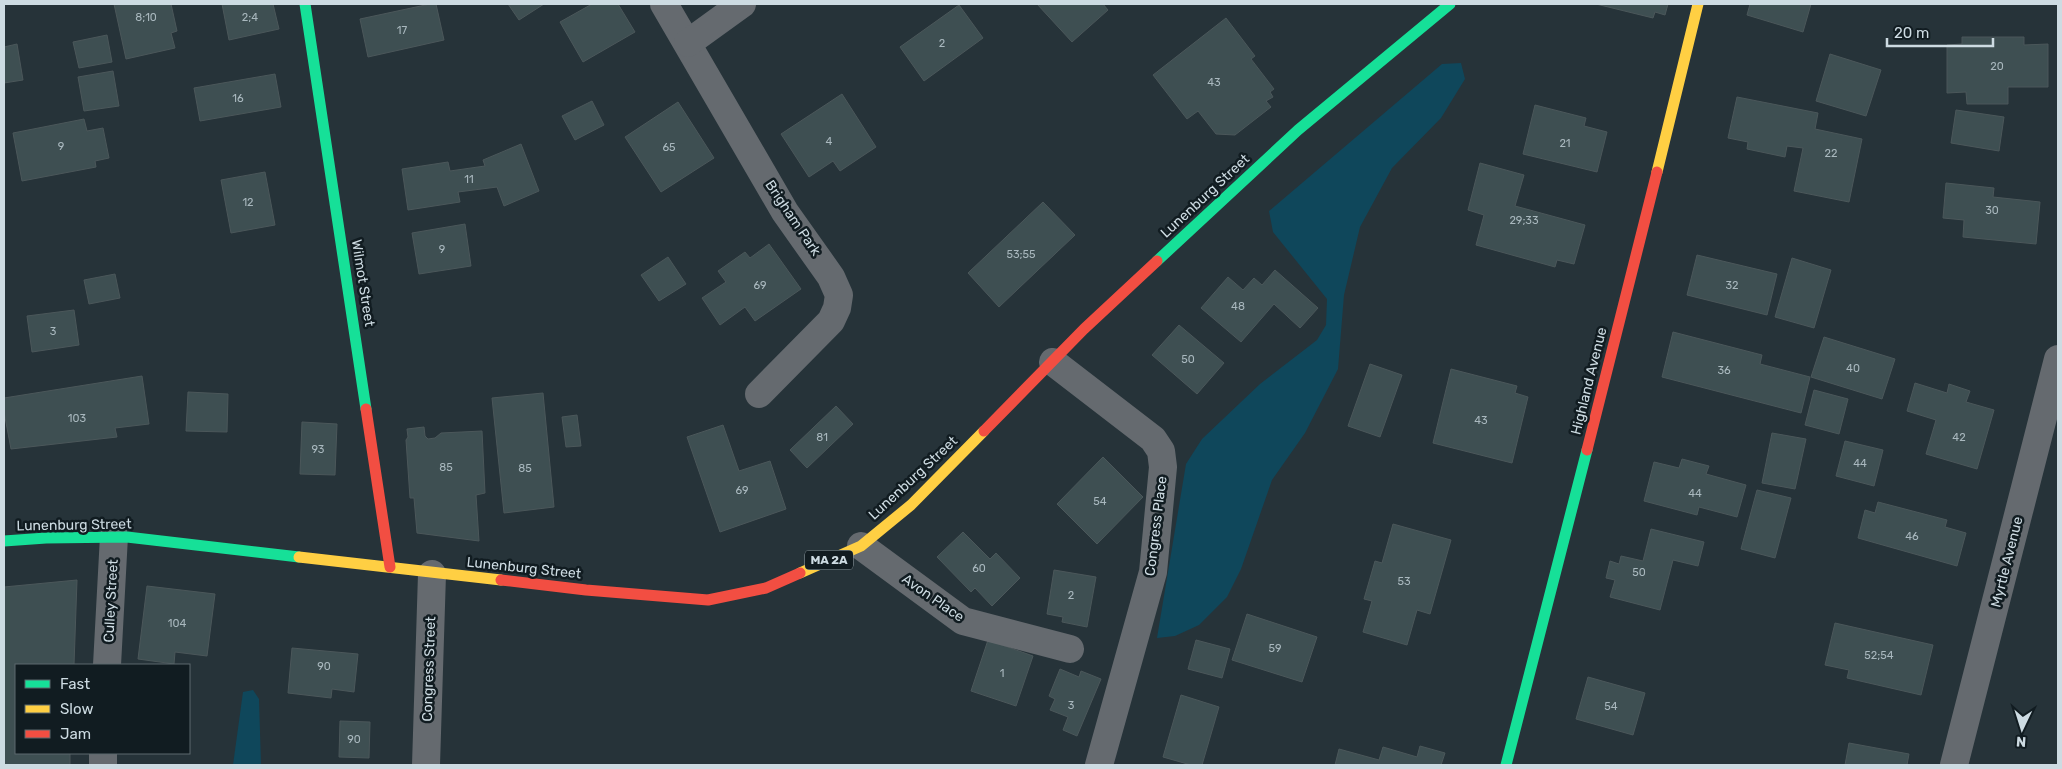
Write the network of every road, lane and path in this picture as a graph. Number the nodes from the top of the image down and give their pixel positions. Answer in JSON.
{"nodes":[{"id":1,"x":305,"y":4,"type":"edge"},
{"id":2,"x":664,"y":4,"type":"edge"},
{"id":3,"x":742,"y":4,"type":"edge"},
{"id":4,"x":1450,"y":4,"type":"edge"},
{"id":5,"x":1698,"y":4,"type":"edge"},
{"id":6,"x":688,"y":43,"type":"junction"},
{"id":7,"x":2058,"y":359,"type":"edge"},
{"id":8,"x":1053,"y":362,"type":"junction"},
{"id":9,"x":759,"y":394,"type":"dead end"},
{"id":10,"x":114,"y":536,"type":"junction"},
{"id":11,"x":4,"y":541,"type":"edge"},
{"id":12,"x":861,"y":546,"type":"junction"},
{"id":13,"x":390,"y":567,"type":"junction"},
{"id":14,"x":432,"y":574,"type":"junction"},
{"id":15,"x":1070,"y":649,"type":"dead end"},
{"id":16,"x":107,"y":664,"type":"edge"},
{"id":17,"x":426,"y":765,"type":"edge"},
{"id":18,"x":1098,"y":765,"type":"edge"},
{"id":19,"x":1506,"y":765,"type":"edge"},
{"id":20,"x":1954,"y":765,"type":"edge"}],
"edges":[{"from":1,"to":13,"type":"main road","name":"Wilmot Street"},
{"from":2,"to":6,"type":"street","name":"Brigham Park"},
{"from":3,"to":6,"type":"street"},
{"from":4,"to":8,"type":"main road","name":"Lunenburg Street","number":"MA 2A"},
{"from":5,"to":19,"type":"main road","name":"Highland Avenue"},
{"from":6,"to":9,"type":"street","name":"Brigham Park"},
{"from":7,"to":20,"type":"street","name":"Myrtle Avenue"},
{"from":8,"to":12,"type":"main road","name":"Lunenburg Street","number":"MA 2A"},
{"from":8,"to":18,"type":"street","name":"Congress Place"},
{"from":10,"to":11,"type":"main road","name":"Lunenburg Street","number":"MA 2A"},
{"from":10,"to":13,"type":"main road","name":"Lunenburg Street","number":"MA 2A"},
{"from":10,"to":16,"type":"street","name":"Culley Street"},
{"from":12,"to":14,"type":"main road","name":"Lunenburg Street","number":"MA 2A"},
{"from":12,"to":15,"type":"street","name":"Avon Place"},
{"from":13,"to":14,"type":"main road","name":"Lunenburg Street","number":"MA 2A"},
{"from":14,"to":17,"type":"street","name":"Congress Street"}]}
